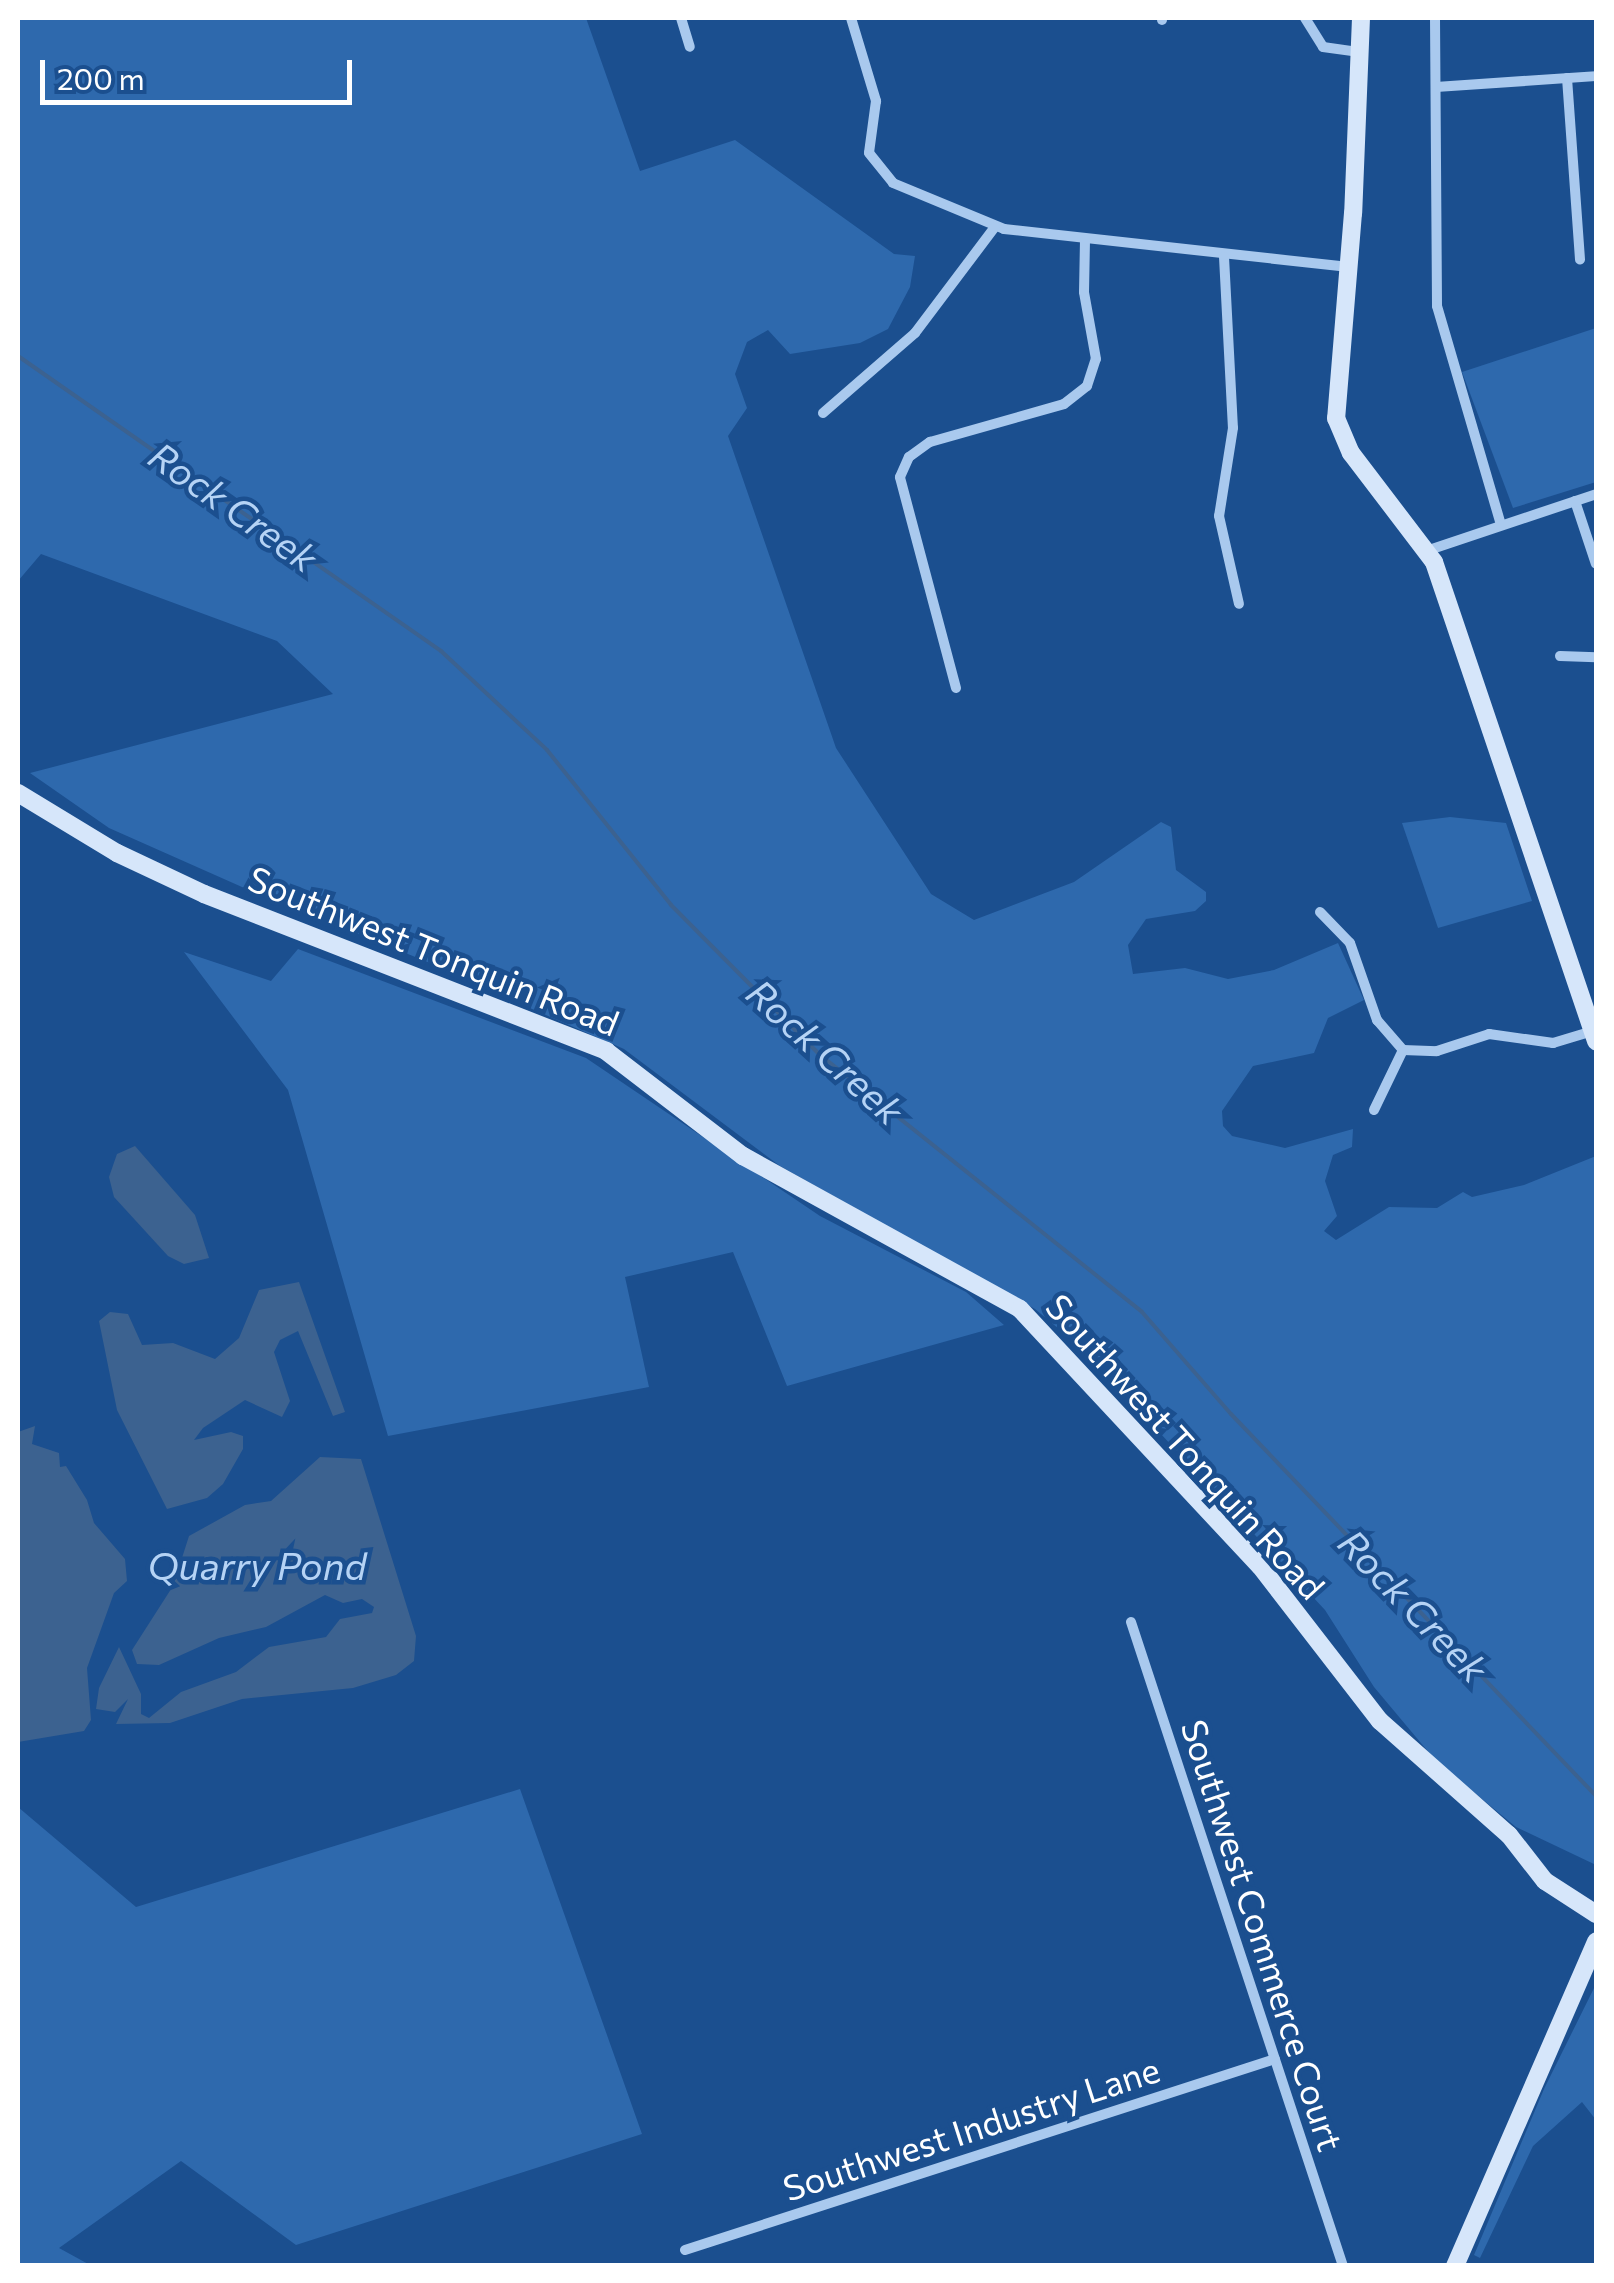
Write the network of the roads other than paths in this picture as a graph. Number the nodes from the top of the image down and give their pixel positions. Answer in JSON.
{"nodes":[{"id":1,"x":681,"y":18,"type":"edge"},
{"id":2,"x":852,"y":18,"type":"edge"},
{"id":3,"x":1305,"y":18,"type":"edge"},
{"id":4,"x":1360,"y":18,"type":"edge"},
{"id":5,"x":1434,"y":18,"type":"edge"},
{"id":6,"x":690,"y":47,"type":"dead end"},
{"id":7,"x":1361,"y":52,"type":"junction"},
{"id":8,"x":1596,"y":76,"type":"edge"},
{"id":9,"x":1567,"y":78,"type":"junction"},
{"id":10,"x":1436,"y":88,"type":"junction"},
{"id":11,"x":995,"y":227,"type":"junction"},
{"id":12,"x":1085,"y":240,"type":"junction"},
{"id":13,"x":1224,"y":257,"type":"junction"},
{"id":14,"x":1580,"y":260,"type":"dead end"},
{"id":15,"x":1349,"y":268,"type":"junction"},
{"id":16,"x":823,"y":413,"type":"dead end"},
{"id":17,"x":1596,"y":494,"type":"edge"},
{"id":18,"x":1575,"y":500,"type":"junction"},
{"id":19,"x":1501,"y":526,"type":"junction"},
{"id":20,"x":1428,"y":550,"type":"junction"},
{"id":21,"x":1596,"y":564,"type":"edge"},
{"id":22,"x":1239,"y":604,"type":"dead end"},
{"id":23,"x":1560,"y":656,"type":"dead end"},
{"id":24,"x":1596,"y":657,"type":"edge"},
{"id":25,"x":956,"y":688,"type":"dead end"},
{"id":26,"x":18,"y":794,"type":"edge"},
{"id":27,"x":1320,"y":912,"type":"dead end"},
{"id":28,"x":1595,"y":1034,"type":"edge"},
{"id":29,"x":1404,"y":1050,"type":"junction"},
{"id":30,"x":1374,"y":1110,"type":"dead end"},
{"id":31,"x":1131,"y":1622,"type":"dead end"},
{"id":32,"x":1596,"y":1914,"type":"edge"},
{"id":33,"x":1596,"y":1941,"type":"edge"},
{"id":34,"x":1275,"y":2058,"type":"junction"},
{"id":35,"x":685,"y":2250,"type":"dead end"},
{"id":36,"x":1343,"y":2266,"type":"edge"},
{"id":37,"x":1455,"y":2266,"type":"edge"}],
"edges":[{"from":1,"to":6,"type":"street"},
{"from":2,"to":11,"type":"street"},
{"from":3,"to":7,"type":"street"},
{"from":4,"to":7,"type":"main road"},
{"from":5,"to":10,"type":"street"},
{"from":7,"to":15,"type":"main road"},
{"from":8,"to":9,"type":"street"},
{"from":9,"to":10,"type":"street"},
{"from":9,"to":14,"type":"street"},
{"from":10,"to":19,"type":"street"},
{"from":11,"to":12,"type":"street"},
{"from":11,"to":16,"type":"street"},
{"from":12,"to":13,"type":"street"},
{"from":12,"to":25,"type":"street"},
{"from":13,"to":15,"type":"street"},
{"from":13,"to":22,"type":"street"},
{"from":15,"to":20,"type":"main road"},
{"from":17,"to":18,"type":"street"},
{"from":18,"to":19,"type":"street"},
{"from":18,"to":21,"type":"street"},
{"from":19,"to":20,"type":"street"},
{"from":20,"to":28,"type":"main road"},
{"from":23,"to":24,"type":"street"},
{"from":26,"to":32,"type":"main road","name":"Southwest Tonquin Road"},
{"from":27,"to":29,"type":"street"},
{"from":28,"to":29,"type":"street"},
{"from":29,"to":30,"type":"street"},
{"from":31,"to":34,"type":"street","name":"Southwest Commerce Court"},
{"from":33,"to":37,"type":"main road"},
{"from":34,"to":35,"type":"street","name":"Southwest Industry Lane"},
{"from":34,"to":36,"type":"street","name":"Southwest Commerce Court"}]}
